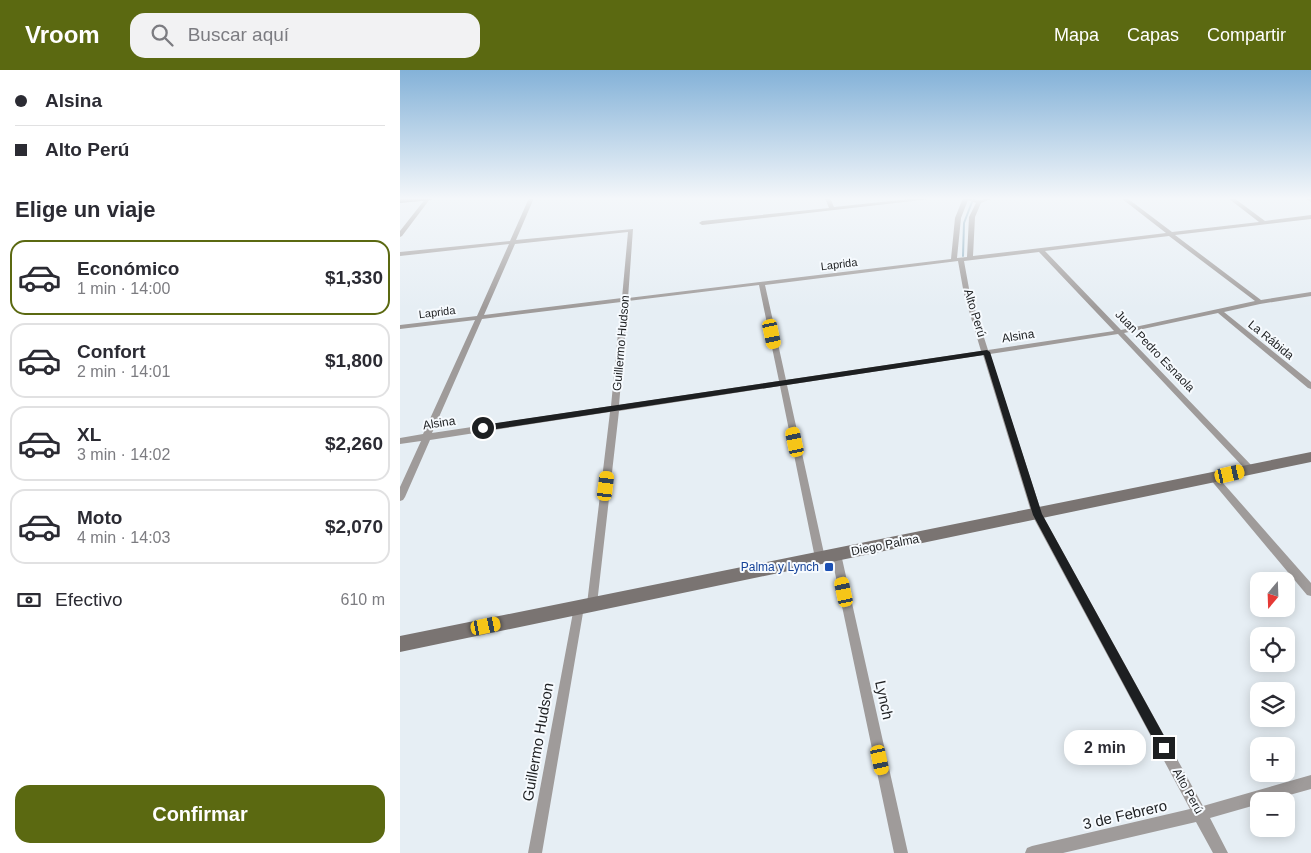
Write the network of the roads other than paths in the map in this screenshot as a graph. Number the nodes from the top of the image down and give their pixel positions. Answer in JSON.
{"nodes":[{"id":1,"x":1169,"y":234,"type":"edge"},
{"id":2,"x":517,"y":235,"type":"edge"},
{"id":3,"x":590,"y":235,"type":"edge"},
{"id":4,"x":631,"y":235,"type":"edge"},
{"id":5,"x":958,"y":235,"type":"edge"},
{"id":6,"x":971,"y":235,"type":"edge"},
{"id":7,"x":1165,"y":235,"type":"edge"},
{"id":8,"x":513,"y":243,"type":"junction"},
{"id":9,"x":1041,"y":250,"type":"junction"},
{"id":10,"x":400,"y":254,"type":"edge"},
{"id":11,"x":970,"y":258,"type":"junction"},
{"id":12,"x":957,"y":260,"type":"junction"},
{"id":13,"x":762,"y":284,"type":"junction"},
{"id":14,"x":1311,"y":294,"type":"edge"},
{"id":15,"x":625,"y":300,"type":"junction"},
{"id":16,"x":1260,"y":302,"type":"junction"},
{"id":17,"x":1218,"y":310,"type":"junction"},
{"id":18,"x":477,"y":318,"type":"junction"},
{"id":19,"x":400,"y":327,"type":"edge"},
{"id":20,"x":1120,"y":332,"type":"junction"},
{"id":21,"x":987,"y":352,"type":"junction"},
{"id":22,"x":782,"y":384,"type":"junction"},
{"id":23,"x":1311,"y":386,"type":"edge"},
{"id":24,"x":615,"y":408,"type":"junction"},
{"id":25,"x":426,"y":437,"type":"junction"},
{"id":26,"x":400,"y":441,"type":"edge"},
{"id":27,"x":1311,"y":457,"type":"edge"},
{"id":28,"x":1250,"y":469,"type":"junction"},
{"id":29,"x":1213,"y":477,"type":"junction"},
{"id":30,"x":400,"y":497,"type":"edge"},
{"id":31,"x":1037,"y":515,"type":"junction"},
{"id":32,"x":836,"y":554,"type":"junction"},
{"id":33,"x":820,"y":558,"type":"junction"},
{"id":34,"x":1311,"y":591,"type":"edge"},
{"id":35,"x":586,"y":606,"type":"junction"},
{"id":36,"x":400,"y":644,"type":"edge"},
{"id":37,"x":1311,"y":782,"type":"edge"},
{"id":38,"x":1200,"y":814,"type":"junction"},
{"id":39,"x":535,"y":853,"type":"edge"},
{"id":40,"x":901,"y":853,"type":"edge"},
{"id":41,"x":1032,"y":853,"type":"edge"},
{"id":42,"x":1222,"y":853,"type":"edge"}],
"edges":[{"from":1,"to":16,"type":"street","name":"La Rábida"},
{"from":2,"to":8,"type":"street"},
{"from":3,"to":8,"type":"street","name":"Guillermo Hudson"},
{"from":4,"to":15,"type":"street","name":"Guillermo Hudson"},
{"from":5,"to":12,"type":"street","name":"Alto Perú"},
{"from":6,"to":11,"type":"street"},
{"from":7,"to":9,"type":"street","name":"Laprida"},
{"from":8,"to":10,"type":"street"},
{"from":8,"to":18,"type":"street"},
{"from":9,"to":11,"type":"street","name":"Laprida"},
{"from":9,"to":20,"type":"street","name":"Juan Pedro Esnaola"},
{"from":11,"to":12,"type":"street","name":"Laprida"},
{"from":12,"to":13,"type":"street","name":"Laprida"},
{"from":12,"to":21,"type":"street","name":"Alto Perú"},
{"from":13,"to":15,"type":"street","name":"Laprida"},
{"from":13,"to":22,"type":"street"},
{"from":14,"to":16,"type":"street","name":"Alsina"},
{"from":15,"to":18,"type":"street","name":"Laprida"},
{"from":15,"to":24,"type":"street","name":"Guillermo Hudson"},
{"from":16,"to":17,"type":"street","name":"Alsina"},
{"from":17,"to":20,"type":"street","name":"Alsina"},
{"from":17,"to":23,"type":"street","name":"La Rábida"},
{"from":18,"to":19,"type":"street","name":"Laprida"},
{"from":18,"to":25,"type":"street"},
{"from":20,"to":21,"type":"street","name":"Alsina"},
{"from":20,"to":28,"type":"street","name":"Juan Pedro Esnaola"},
{"from":21,"to":22,"type":"street","name":"Alsina"},
{"from":21,"to":31,"type":"street","name":"Alto Perú"},
{"from":22,"to":24,"type":"street","name":"Alsina"},
{"from":22,"to":33,"type":"street"},
{"from":24,"to":25,"type":"street","name":"Alsina"},
{"from":24,"to":35,"type":"street","name":"Guillermo Hudson"},
{"from":25,"to":26,"type":"street","name":"Alsina"},
{"from":25,"to":30,"type":"street"},
{"from":27,"to":28,"type":"main road","name":"Diego Palma"},
{"from":28,"to":29,"type":"main road","name":"Diego Palma"},
{"from":29,"to":31,"type":"main road","name":"Diego Palma"},
{"from":29,"to":34,"type":"street"},
{"from":31,"to":32,"type":"main road","name":"Diego Palma"},
{"from":31,"to":38,"type":"street","name":"Alto Perú"},
{"from":32,"to":33,"type":"main road","name":"Diego Palma"},
{"from":32,"to":40,"type":"street","name":"Lynch"},
{"from":33,"to":35,"type":"main road","name":"Diego Palma"},
{"from":35,"to":36,"type":"main road","name":"Diego Palma"},
{"from":35,"to":39,"type":"street","name":"Guillermo Hudson"},
{"from":37,"to":38,"type":"street","name":"3 de Febrero"},
{"from":38,"to":41,"type":"street","name":"3 de Febrero"},
{"from":38,"to":42,"type":"street","name":"Alto Perú"}]}
